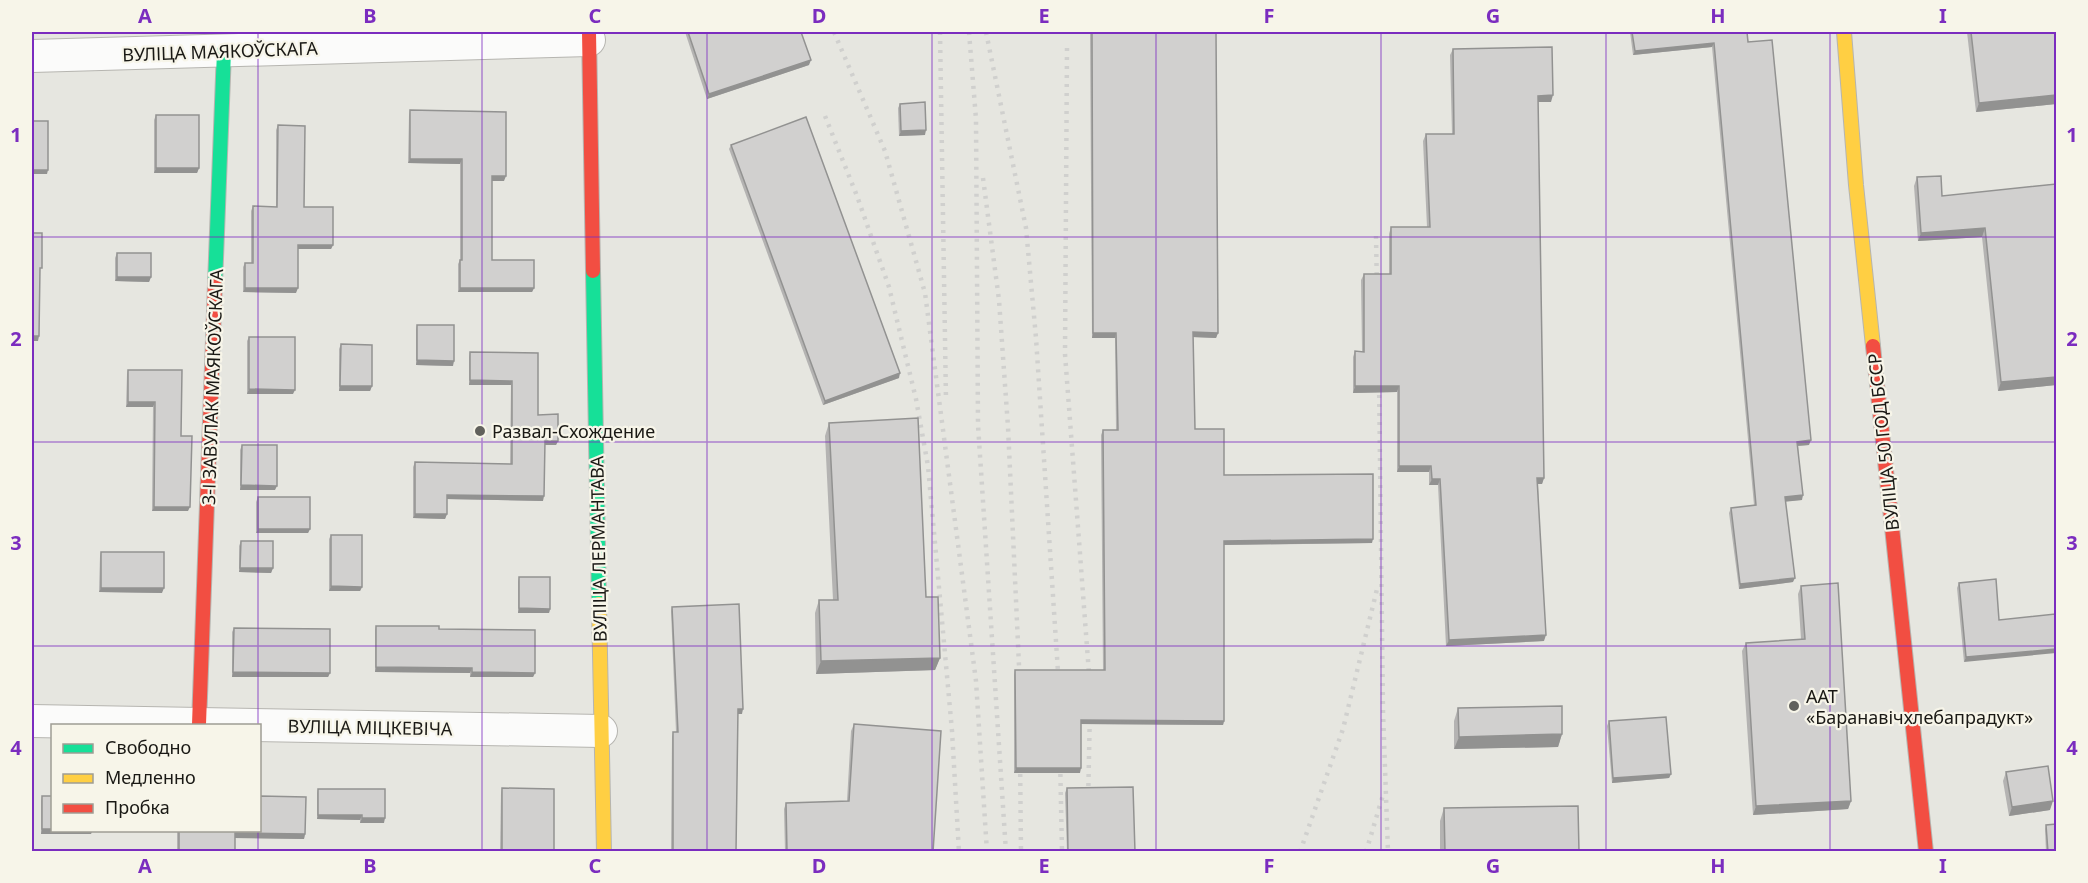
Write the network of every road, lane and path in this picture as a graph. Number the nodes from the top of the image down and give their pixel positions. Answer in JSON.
{"nodes":[{"id":1,"x":1844,"y":32,"type":"edge"},
{"id":2,"x":589,"y":36,"type":"edge"},
{"id":3,"x":224,"y":51,"type":"junction"},
{"id":4,"x":32,"y":56,"type":"edge"},
{"id":5,"x":32,"y":721,"type":"edge"},
{"id":6,"x":199,"y":724,"type":"edge"},
{"id":7,"x":261,"y":725,"type":"edge"},
{"id":8,"x":601,"y":731,"type":"junction"},
{"id":9,"x":604,"y":852,"type":"edge"},
{"id":10,"x":1926,"y":852,"type":"edge"}],
"edges":[{"from":1,"to":10,"type":"street","name":"ВУЛІЦА 50 ГОД БССР"},
{"from":2,"to":3,"type":"street","name":"ВУЛІЦА МАЯКОЎСКАГА"},
{"from":2,"to":8,"type":"street","name":"ВУЛІЦА ЛЕРМАНТАВА"},
{"from":3,"to":4,"type":"street","name":"ВУЛІЦА МАЯКОЎСКАГА"},
{"from":3,"to":6,"type":"street","name":"3-І ЗАВУЛАК МАЯКОЎСКАГА"},
{"from":5,"to":6,"type":"street","name":"ВУЛІЦА МІЦКЕВІЧА"},
{"from":7,"to":8,"type":"street","name":"ВУЛІЦА МІЦКЕВІЧА"},
{"from":8,"to":9,"type":"street","name":"ВУЛІЦА ЛЕРМАНТАВА"}]}
